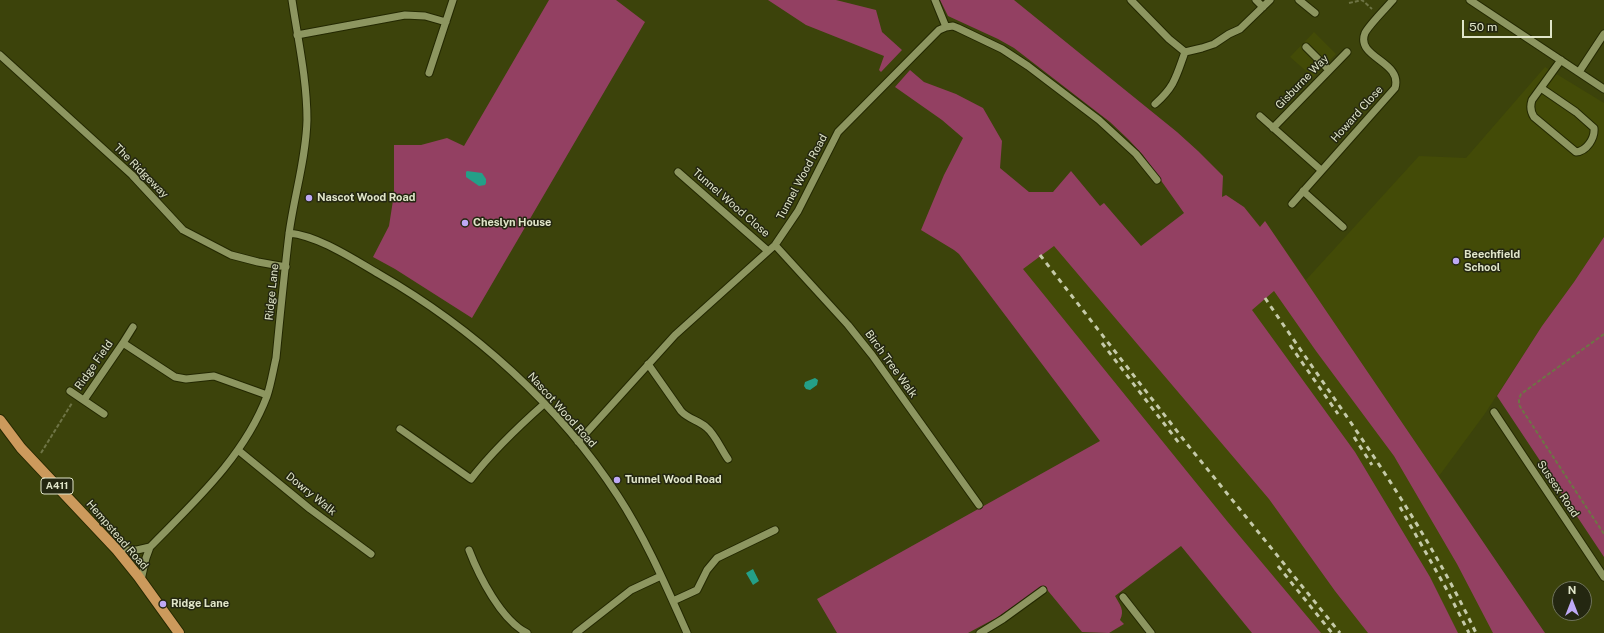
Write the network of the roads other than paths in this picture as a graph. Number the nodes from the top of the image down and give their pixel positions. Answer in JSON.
{"nodes":[{"id":1,"x":292,"y":0,"type":"edge"},
{"id":2,"x":453,"y":0,"type":"edge"},
{"id":3,"x":935,"y":0,"type":"edge"},
{"id":4,"x":1131,"y":0,"type":"edge"},
{"id":5,"x":1256,"y":0,"type":"edge"},
{"id":6,"x":1270,"y":0,"type":"edge"},
{"id":7,"x":1299,"y":0,"type":"edge"},
{"id":8,"x":1393,"y":0,"type":"edge"},
{"id":9,"x":1470,"y":0,"type":"edge"},
{"id":10,"x":1263,"y":7,"type":"junction"},
{"id":11,"x":1315,"y":13,"type":"dead end"},
{"id":12,"x":446,"y":22,"type":"junction"},
{"id":13,"x":946,"y":27,"type":"junction"},
{"id":14,"x":1604,"y":34,"type":"edge"},
{"id":15,"x":297,"y":35,"type":"junction"},
{"id":16,"x":1306,"y":47,"type":"dead end"},
{"id":17,"x":1185,"y":52,"type":"junction"},
{"id":18,"x":1347,"y":52,"type":"dead end"},
{"id":19,"x":0,"y":54,"type":"edge"},
{"id":20,"x":1561,"y":60,"type":"junction"},
{"id":21,"x":1329,"y":70,"type":"junction"},
{"id":22,"x":1579,"y":72,"type":"junction"},
{"id":23,"x":429,"y":73,"type":"dead end"},
{"id":24,"x":1541,"y":88,"type":"junction"},
{"id":25,"x":1604,"y":89,"type":"edge"},
{"id":26,"x":1155,"y":104,"type":"dead end"},
{"id":27,"x":1260,"y":116,"type":"dead end"},
{"id":28,"x":1273,"y":128,"type":"junction"},
{"id":29,"x":1321,"y":170,"type":"junction"},
{"id":30,"x":678,"y":172,"type":"dead end"},
{"id":31,"x":1157,"y":180,"type":"dead end"},
{"id":32,"x":1303,"y":191,"type":"junction"},
{"id":33,"x":1292,"y":204,"type":"dead end"},
{"id":34,"x":1343,"y":227,"type":"dead end"},
{"id":35,"x":289,"y":233,"type":"junction"},
{"id":36,"x":775,"y":245,"type":"junction"},
{"id":37,"x":768,"y":251,"type":"junction"},
{"id":38,"x":286,"y":267,"type":"junction"},
{"id":39,"x":133,"y":327,"type":"dead end"},
{"id":40,"x":123,"y":343,"type":"junction"},
{"id":41,"x":648,"y":364,"type":"junction"},
{"id":42,"x":74,"y":393,"type":"road end"},
{"id":43,"x":267,"y":395,"type":"junction"},
{"id":44,"x":84,"y":400,"type":"junction"},
{"id":45,"x":544,"y":404,"type":"junction"},
{"id":46,"x":1494,"y":412,"type":"dead end"},
{"id":47,"x":104,"y":414,"type":"dead end"},
{"id":48,"x":0,"y":420,"type":"edge"},
{"id":49,"x":400,"y":429,"type":"dead end"},
{"id":50,"x":578,"y":442,"type":"junction"},
{"id":51,"x":238,"y":450,"type":"junction"},
{"id":52,"x":728,"y":459,"type":"dead end"},
{"id":53,"x":979,"y":505,"type":"dead end"},
{"id":54,"x":775,"y":530,"type":"dead end"},
{"id":55,"x":150,"y":547,"type":"junction"},
{"id":56,"x":117,"y":550,"type":"junction"},
{"id":57,"x":469,"y":550,"type":"dead end"},
{"id":58,"x":371,"y":554,"type":"dead end"},
{"id":59,"x":661,"y":576,"type":"junction"},
{"id":60,"x":1604,"y":577,"type":"edge"},
{"id":61,"x":141,"y":580,"type":"junction"},
{"id":62,"x":1043,"y":590,"type":"dead end"},
{"id":63,"x":1124,"y":597,"type":"dead end"},
{"id":64,"x":673,"y":601,"type":"junction"},
{"id":65,"x":179,"y":633,"type":"edge"},
{"id":66,"x":527,"y":633,"type":"edge"},
{"id":67,"x":576,"y":633,"type":"edge"},
{"id":68,"x":688,"y":633,"type":"edge"},
{"id":69,"x":980,"y":633,"type":"edge"},
{"id":70,"x":1151,"y":633,"type":"edge"}],
"edges":[{"from":1,"to":15,"type":"street","name":"Ridge Lane"},
{"from":2,"to":12,"type":"street"},
{"from":3,"to":13,"type":"street"},
{"from":4,"to":17,"type":"street"},
{"from":5,"to":10,"type":"street"},
{"from":6,"to":10,"type":"street"},
{"from":7,"to":11,"type":"street"},
{"from":8,"to":29,"type":"street","name":"Howard Close"},
{"from":9,"to":20,"type":"street"},
{"from":10,"to":17,"type":"street"},
{"from":12,"to":15,"type":"street"},
{"from":12,"to":23,"type":"street"},
{"from":13,"to":31,"type":"street"},
{"from":13,"to":36,"type":"street","name":"Tunnel Wood Road"},
{"from":14,"to":22,"type":"street"},
{"from":15,"to":35,"type":"street","name":"Ridge Lane"},
{"from":16,"to":21,"type":"street"},
{"from":17,"to":26,"type":"street"},
{"from":18,"to":21,"type":"street","name":"Gisburne Way"},
{"from":19,"to":38,"type":"street","name":"The Ridgeway"},
{"from":20,"to":22,"type":"street"},
{"from":20,"to":24,"type":"street"},
{"from":21,"to":28,"type":"street","name":"Gisburne Way"},
{"from":22,"to":25,"type":"street"},
{"from":24,"to":24,"type":"street"},
{"from":27,"to":28,"type":"street"},
{"from":28,"to":29,"type":"street"},
{"from":29,"to":32,"type":"street","name":"Howard Close"},
{"from":30,"to":37,"type":"street","name":"Tunnel Wood Close"},
{"from":32,"to":33,"type":"street","name":"Howard Close"},
{"from":32,"to":34,"type":"street"},
{"from":35,"to":38,"type":"street","name":"Ridge Lane"},
{"from":35,"to":45,"type":"street","name":"Nascot Wood Road"},
{"from":36,"to":37,"type":"street","name":"Tunnel Wood Road"},
{"from":36,"to":53,"type":"street","name":"Birch Tree Walk"},
{"from":37,"to":41,"type":"street","name":"Tunnel Wood Road"},
{"from":38,"to":43,"type":"street","name":"Ridge Lane"},
{"from":39,"to":40,"type":"street","name":"Ridge Field"},
{"from":40,"to":43,"type":"street","name":"Ridge Field"},
{"from":40,"to":44,"type":"street","name":"Ridge Field"},
{"from":41,"to":50,"type":"street","name":"Tunnel Wood Road"},
{"from":41,"to":52,"type":"street"},
{"from":42,"to":44,"type":"street","name":"Ridge Field"},
{"from":43,"to":51,"type":"street","name":"Ridge Lane"},
{"from":44,"to":47,"type":"street","name":"Ridge Field"},
{"from":45,"to":49,"type":"street"},
{"from":45,"to":50,"type":"street","name":"Nascot Wood Road"},
{"from":46,"to":60,"type":"street","name":"Sussex Road"},
{"from":48,"to":56,"type":"main road","name":"Hempstead Road","number":"A411"},
{"from":50,"to":59,"type":"street","name":"Nascot Wood Road"},
{"from":51,"to":55,"type":"street","name":"Ridge Lane"},
{"from":51,"to":58,"type":"street","name":"Dowry Walk"},
{"from":54,"to":64,"type":"street"},
{"from":55,"to":56,"type":"street"},
{"from":55,"to":61,"type":"street","name":"Ridge Lane"},
{"from":56,"to":61,"type":"main road","name":"Hempstead Road","number":"A411"},
{"from":57,"to":66,"type":"street"},
{"from":59,"to":64,"type":"street","name":"Nascot Wood Road"},
{"from":59,"to":67,"type":"street"},
{"from":61,"to":65,"type":"main road","name":"Hempstead Road","number":"A411"},
{"from":62,"to":69,"type":"street"},
{"from":63,"to":70,"type":"street"},
{"from":64,"to":68,"type":"street","name":"Nascot Wood Road"}]}
